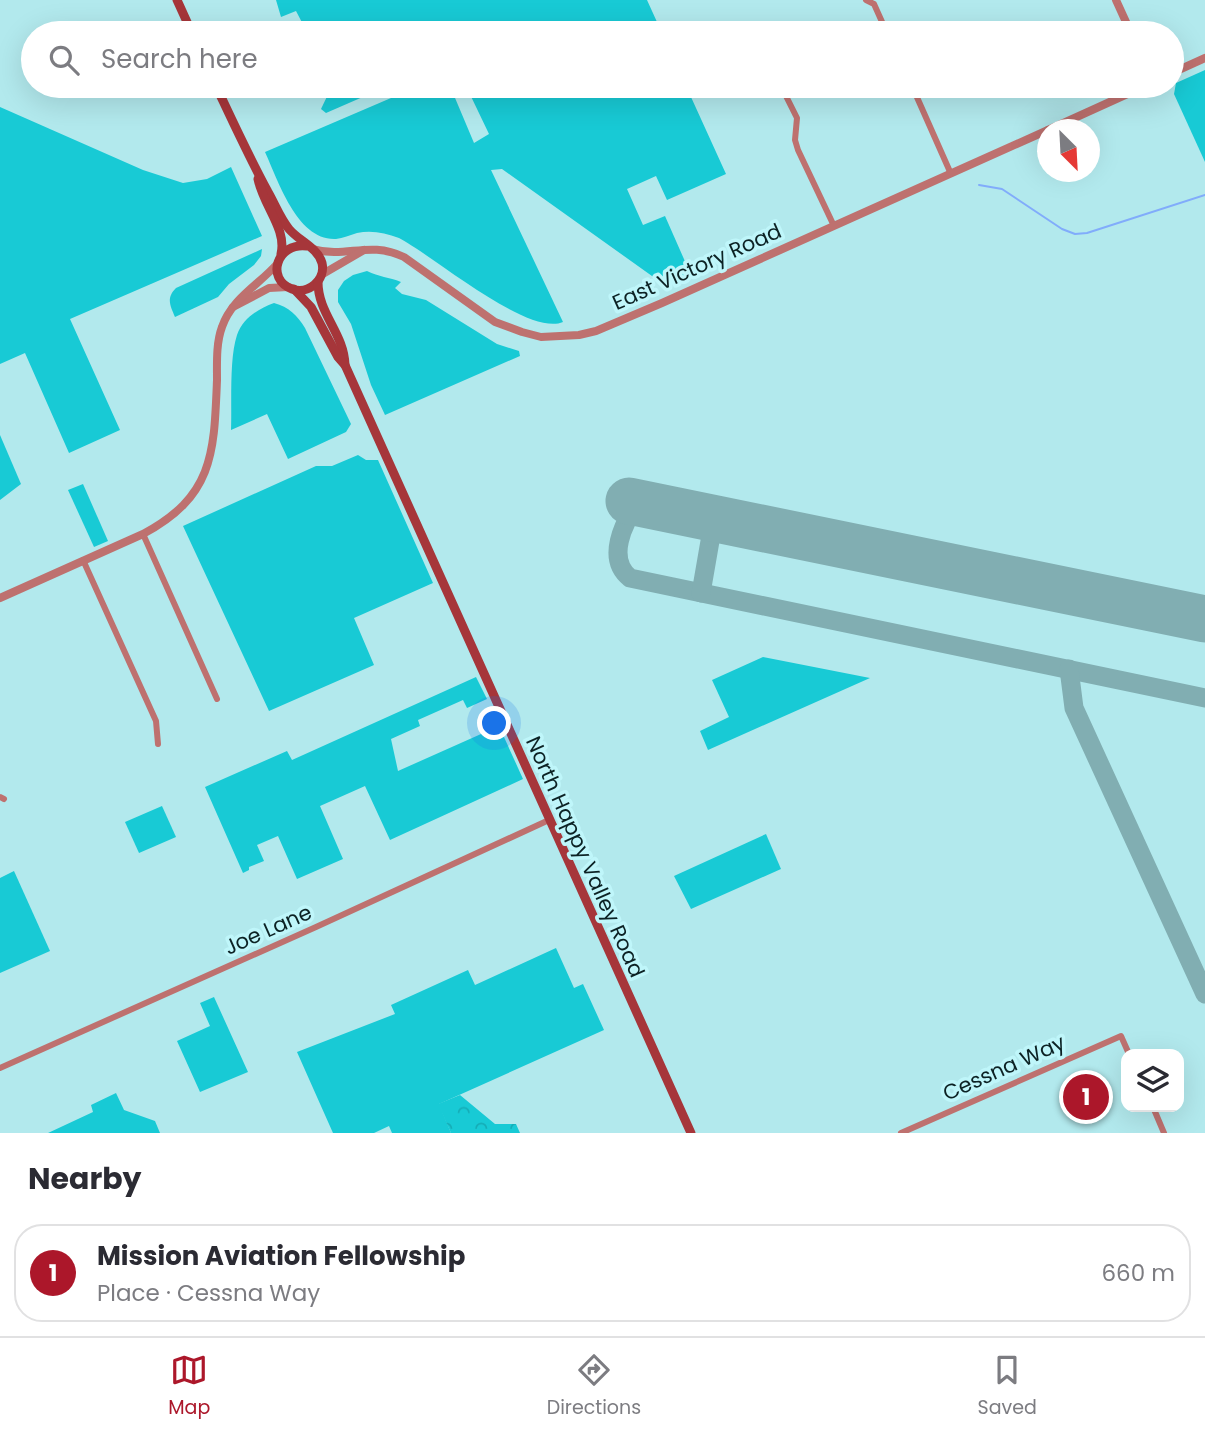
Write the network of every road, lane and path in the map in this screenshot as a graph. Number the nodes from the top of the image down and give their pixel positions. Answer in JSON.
{"nodes":[{"id":1,"x":177,"y":0,"type":"edge"},
{"id":2,"x":866,"y":0,"type":"edge"},
{"id":3,"x":1116,"y":0,"type":"edge"},
{"id":4,"x":187,"y":21,"type":"edge"},
{"id":5,"x":882,"y":21,"type":"edge"},
{"id":6,"x":1126,"y":21,"type":"edge"},
{"id":7,"x":1205,"y":58,"type":"edge"},
{"id":8,"x":1184,"y":68,"type":"edge"},
{"id":9,"x":222,"y":98,"type":"edge"},
{"id":10,"x":787,"y":98,"type":"edge"},
{"id":11,"x":917,"y":98,"type":"edge"},
{"id":12,"x":1119,"y":98,"type":"edge"},
{"id":13,"x":1072,"y":119,"type":"edge"},
{"id":14,"x":1037,"y":135,"type":"edge"},
{"id":15,"x":257,"y":174,"type":"junction"},
{"id":16,"x":951,"y":174,"type":"junction"},
{"id":17,"x":834,"y":226,"type":"junction"},
{"id":18,"x":310,"y":248,"type":"junction"},
{"id":19,"x":364,"y":250,"type":"junction"},
{"id":20,"x":279,"y":260,"type":"junction"},
{"id":21,"x":320,"y":279,"type":"junction"},
{"id":22,"x":291,"y":288,"type":"junction"},
{"id":23,"x":233,"y":307,"type":"junction"},
{"id":24,"x":345,"y":365,"type":"junction"},
{"id":25,"x":144,"y":534,"type":"junction"},
{"id":26,"x":83,"y":561,"type":"junction"},
{"id":27,"x":0,"y":598,"type":"edge"},
{"id":28,"x":217,"y":699,"type":"dead end"},
{"id":29,"x":158,"y":744,"type":"dead end"},
{"id":30,"x":549,"y":820,"type":"junction"},
{"id":31,"x":1127,"y":1049,"type":"edge"},
{"id":32,"x":0,"y":1068,"type":"edge"},
{"id":33,"x":1155,"y":1112,"type":"edge"},
{"id":34,"x":691,"y":1133,"type":"edge"},
{"id":35,"x":901,"y":1133,"type":"edge"},
{"id":36,"x":1164,"y":1133,"type":"edge"}],
"edges":[{"from":1,"to":4,"type":"main road"},
{"from":2,"to":5,"type":"street"},
{"from":3,"to":6,"type":"street"},
{"from":7,"to":8,"type":"street"},
{"from":9,"to":15,"type":"main road"},
{"from":10,"to":17,"type":"street"},
{"from":11,"to":16,"type":"street"},
{"from":12,"to":13,"type":"street","name":"East Victory Road"},
{"from":14,"to":16,"type":"street","name":"East Victory Road"},
{"from":15,"to":18,"type":"main road"},
{"from":15,"to":20,"type":"main road"},
{"from":16,"to":17,"type":"street","name":"East Victory Road"},
{"from":17,"to":19,"type":"street","name":"East Victory Road"},
{"from":18,"to":19,"type":"street","name":"East Victory Road"},
{"from":18,"to":20,"type":"main road"},
{"from":18,"to":21,"type":"main road"},
{"from":19,"to":21,"type":"street"},
{"from":20,"to":22,"type":"main road"},
{"from":20,"to":23,"type":"street"},
{"from":21,"to":22,"type":"main road"},
{"from":21,"to":24,"type":"main road","name":"North Happy Valley Road"},
{"from":22,"to":23,"type":"street"},
{"from":22,"to":24,"type":"main road","name":"North Happy Valley Road"},
{"from":23,"to":25,"type":"street"},
{"from":24,"to":30,"type":"main road","name":"North Happy Valley Road"},
{"from":25,"to":26,"type":"street"},
{"from":25,"to":28,"type":"street"},
{"from":26,"to":27,"type":"street"},
{"from":26,"to":29,"type":"street"},
{"from":30,"to":32,"type":"street","name":"Joe Lane"},
{"from":30,"to":34,"type":"main road","name":"North Happy Valley Road"},
{"from":31,"to":35,"type":"street","name":"Cessna Way"},
{"from":33,"to":36,"type":"street"}]}
